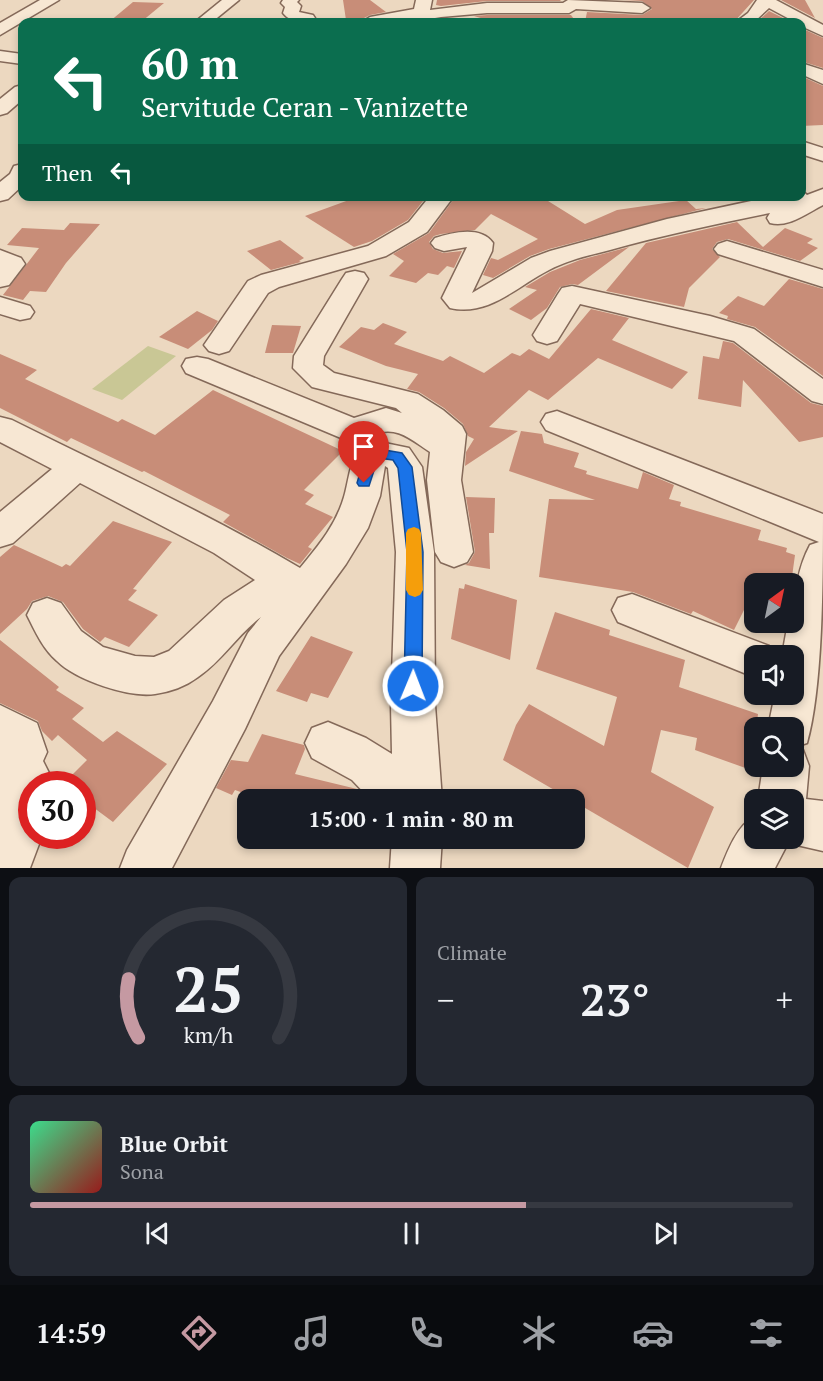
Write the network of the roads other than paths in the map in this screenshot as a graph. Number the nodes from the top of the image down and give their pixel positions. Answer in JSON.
{"nodes":[{"id":1,"x":51,"y":0,"type":"edge"},
{"id":2,"x":231,"y":0,"type":"edge"},
{"id":3,"x":424,"y":0,"type":"edge"},
{"id":4,"x":765,"y":0,"type":"edge"},
{"id":5,"x":470,"y":5,"type":"edge"},
{"id":6,"x":298,"y":7,"type":"edge"},
{"id":7,"x":569,"y":9,"type":"edge"},
{"id":8,"x":781,"y":15,"type":"edge"},
{"id":9,"x":20,"y":18,"type":"edge"},
{"id":10,"x":208,"y":18,"type":"edge"},
{"id":11,"x":279,"y":18,"type":"edge"},
{"id":12,"x":392,"y":18,"type":"edge"},
{"id":13,"x":427,"y":18,"type":"edge"},
{"id":14,"x":634,"y":18,"type":"edge"},
{"id":15,"x":751,"y":18,"type":"edge"},
{"id":16,"x":18,"y":19,"type":"edge"},
{"id":17,"x":806,"y":25,"type":"edge"},
{"id":18,"x":0,"y":30,"type":"edge"},
{"id":19,"x":823,"y":32,"type":"edge"},
{"id":20,"x":806,"y":69,"type":"edge"},
{"id":21,"x":823,"y":79,"type":"edge"},
{"id":22,"x":18,"y":94,"type":"edge"},
{"id":23,"x":0,"y":108,"type":"edge"},
{"id":24,"x":806,"y":149,"type":"edge"},
{"id":25,"x":823,"y":155,"type":"edge"},
{"id":26,"x":0,"y":164,"type":"edge"},
{"id":27,"x":18,"y":166,"type":"edge"},
{"id":28,"x":18,"y":179,"type":"edge"},
{"id":29,"x":823,"y":188,"type":"edge"},
{"id":30,"x":806,"y":190,"type":"edge"},
{"id":31,"x":0,"y":194,"type":"edge"},
{"id":32,"x":823,"y":196,"type":"edge"},
{"id":33,"x":439,"y":201,"type":"edge"},
{"id":34,"x":783,"y":201,"type":"edge"},
{"id":35,"x":772,"y":221,"type":"dead end"},
{"id":36,"x":444,"y":243,"type":"dead end"},
{"id":37,"x":727,"y":249,"type":"dead end"},
{"id":38,"x":0,"y":258,"type":"edge"},
{"id":39,"x":0,"y":279,"type":"edge"},
{"id":40,"x":355,"y":279,"type":"dead end"},
{"id":41,"x":823,"y":279,"type":"edge"},
{"id":42,"x":547,"y":335,"type":"dead end"},
{"id":43,"x":823,"y":394,"type":"edge"},
{"id":44,"x":557,"y":422,"type":"dead end"},
{"id":45,"x":0,"y":428,"type":"edge"},
{"id":46,"x":363,"y":441,"type":"junction"},
{"id":47,"x":447,"y":447,"type":"junction"},
{"id":48,"x":71,"y":462,"type":"junction"},
{"id":49,"x":0,"y":512,"type":"edge"},
{"id":50,"x":823,"y":529,"type":"edge"},
{"id":51,"x":0,"y":533,"type":"edge"},
{"id":52,"x":454,"y":552,"type":"dead end"},
{"id":53,"x":823,"y":555,"type":"edge"},
{"id":54,"x":296,"y":585,"type":"junction"},
{"id":55,"x":632,"y":610,"type":"dead end"},
{"id":56,"x":46,"y":615,"type":"dead end"},
{"id":57,"x":803,"y":645,"type":"edge"},
{"id":58,"x":744,"y":655,"type":"edge"},
{"id":59,"x":328,"y":743,"type":"dead end"},
{"id":60,"x":4,"y":758,"type":"edge"},
{"id":61,"x":393,"y":789,"type":"edge"},
{"id":62,"x":417,"y":789,"type":"edge"},
{"id":63,"x":804,"y":823,"type":"edge"},
{"id":64,"x":823,"y":826,"type":"edge"},
{"id":65,"x":758,"y":849,"type":"edge"},
{"id":66,"x":5,"y":868,"type":"edge"},
{"id":67,"x":145,"y":868,"type":"edge"},
{"id":68,"x":746,"y":868,"type":"edge"}],
"edges":[{"from":1,"to":9,"type":"street"},
{"from":2,"to":10,"type":"street"},
{"from":3,"to":12,"type":"street"},
{"from":4,"to":8,"type":"street"},
{"from":4,"to":15,"type":"street"},
{"from":5,"to":7,"type":"street"},
{"from":5,"to":13,"type":"street"},
{"from":6,"to":11,"type":"street"},
{"from":7,"to":14,"type":"street"},
{"from":16,"to":18,"type":"street"},
{"from":17,"to":19,"type":"street"},
{"from":20,"to":21,"type":"street"},
{"from":22,"to":23,"type":"street"},
{"from":24,"to":25,"type":"street"},
{"from":26,"to":27,"type":"street"},
{"from":28,"to":31,"type":"street"},
{"from":29,"to":30,"type":"street"},
{"from":32,"to":35,"type":"street"},
{"from":33,"to":46,"type":"street"},
{"from":34,"to":36,"type":"street"},
{"from":37,"to":41,"type":"street"},
{"from":38,"to":39,"type":"street"},
{"from":40,"to":47,"type":"street"},
{"from":42,"to":43,"type":"street"},
{"from":44,"to":50,"type":"street"},
{"from":45,"to":48,"type":"street"},
{"from":46,"to":47,"type":"street"},
{"from":46,"to":54,"type":"street"},
{"from":46,"to":62,"type":"street"},
{"from":47,"to":52,"type":"street"},
{"from":48,"to":49,"type":"street"},
{"from":48,"to":51,"type":"street"},
{"from":48,"to":54,"type":"street"},
{"from":53,"to":57,"type":"street"},
{"from":54,"to":56,"type":"street"},
{"from":54,"to":67,"type":"street"},
{"from":55,"to":58,"type":"street"},
{"from":59,"to":61,"type":"street"},
{"from":60,"to":66,"type":"street"},
{"from":63,"to":64,"type":"street"},
{"from":65,"to":68,"type":"street"}]}
